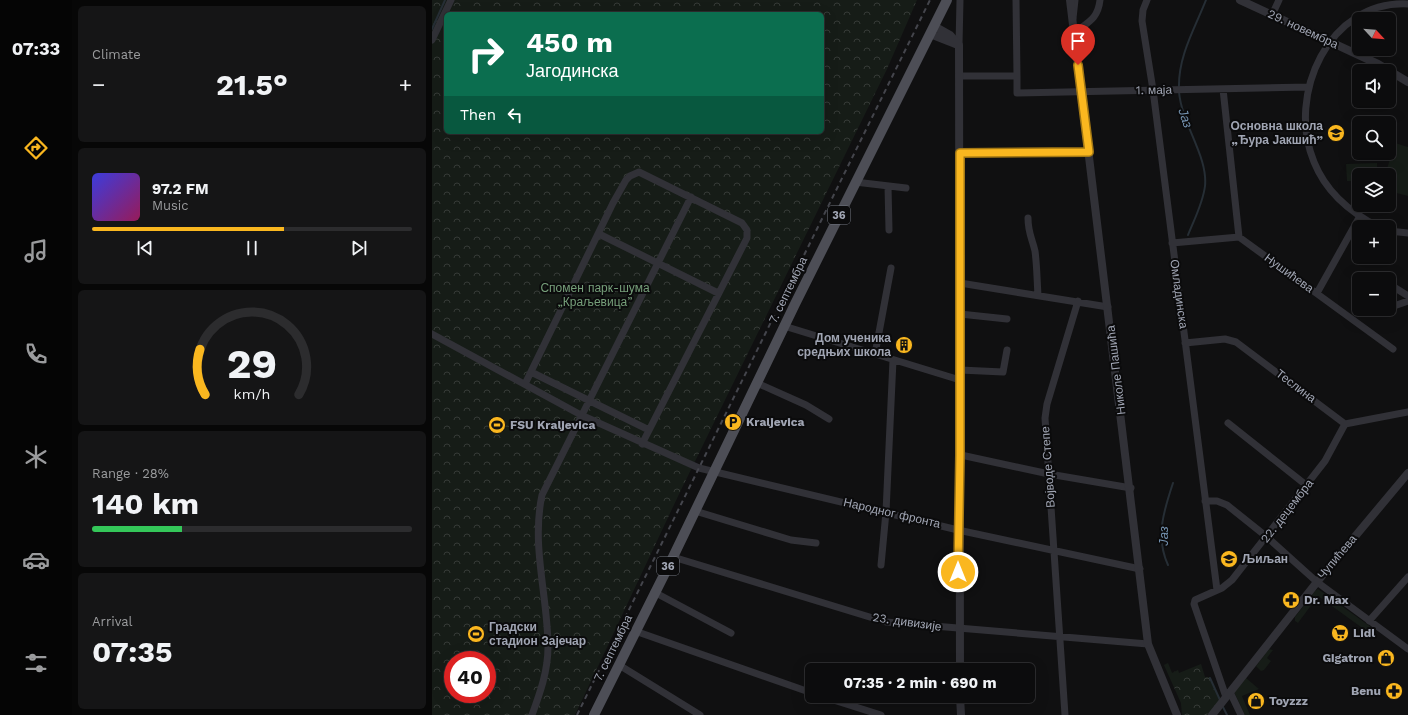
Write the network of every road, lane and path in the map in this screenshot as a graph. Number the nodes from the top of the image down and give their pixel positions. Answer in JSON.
{"nodes":[{"id":1,"x":451,"y":0,"type":"edge"},
{"id":2,"x":947,"y":0,"type":"edge"},
{"id":3,"x":960,"y":0,"type":"edge"},
{"id":4,"x":1016,"y":0,"type":"edge"},
{"id":5,"x":1070,"y":0,"type":"edge"},
{"id":6,"x":1075,"y":0,"type":"edge"},
{"id":7,"x":1100,"y":0,"type":"edge"},
{"id":8,"x":1147,"y":0,"type":"edge"},
{"id":9,"x":1240,"y":0,"type":"edge"},
{"id":10,"x":1279,"y":0,"type":"edge"},
{"id":11,"x":1393,"y":2,"type":"edge"},
{"id":12,"x":1408,"y":4,"type":"edge"},
{"id":13,"x":445,"y":12,"type":"edge"},
{"id":14,"x":444,"y":15,"type":"edge"},
{"id":15,"x":1272,"y":15,"type":"junction"},
{"id":16,"x":1072,"y":21,"type":"junction"},
{"id":17,"x":932,"y":30,"type":"junction"},
{"id":18,"x":1074,"y":33,"type":"junction"},
{"id":19,"x":432,"y":40,"type":"edge"},
{"id":20,"x":1330,"y":42,"type":"junction"},
{"id":21,"x":959,"y":45,"type":"junction"},
{"id":22,"x":959,"y":76,"type":"junction"},
{"id":23,"x":1017,"y":76,"type":"junction"},
{"id":24,"x":1408,"y":82,"type":"edge"},
{"id":25,"x":1308,"y":87,"type":"junction"},
{"id":26,"x":1223,"y":89,"type":"junction"},
{"id":27,"x":1153,"y":90,"type":"junction"},
{"id":28,"x":1081,"y":92,"type":"junction"},
{"id":29,"x":1089,"y":152,"type":"junction"},
{"id":30,"x":960,"y":153,"type":"junction"},
{"id":31,"x":855,"y":182,"type":"junction"},
{"id":32,"x":888,"y":186,"type":"junction"},
{"id":33,"x":906,"y":188,"type":"dead end"},
{"id":34,"x":691,"y":197,"type":"junction"},
{"id":35,"x":1360,"y":216,"type":"junction"},
{"id":36,"x":1028,"y":218,"type":"dead end"},
{"id":37,"x":1367,"y":220,"type":"edge"},
{"id":38,"x":889,"y":230,"type":"dead end"},
{"id":39,"x":1396,"y":232,"type":"edge"},
{"id":40,"x":1408,"y":233,"type":"edge"},
{"id":41,"x":599,"y":234,"type":"junction"},
{"id":42,"x":1239,"y":237,"type":"junction"},
{"id":43,"x":1172,"y":243,"type":"junction"},
{"id":44,"x":658,"y":263,"type":"junction"},
{"id":45,"x":891,"y":268,"type":"dead end"},
{"id":46,"x":960,"y":283,"type":"junction"},
{"id":47,"x":1396,"y":288,"type":"edge"},
{"id":48,"x":718,"y":293,"type":"junction"},
{"id":49,"x":1317,"y":294,"type":"junction"},
{"id":50,"x":1038,"y":295,"type":"junction"},
{"id":51,"x":1408,"y":296,"type":"edge"},
{"id":52,"x":1078,"y":301,"type":"junction"},
{"id":53,"x":1408,"y":301,"type":"edge"},
{"id":54,"x":1396,"y":305,"type":"edge"},
{"id":55,"x":1108,"y":306,"type":"junction"},
{"id":56,"x":960,"y":314,"type":"junction"},
{"id":57,"x":1007,"y":319,"type":"dead end"},
{"id":58,"x":784,"y":326,"type":"junction"},
{"id":59,"x":432,"y":334,"type":"edge"},
{"id":60,"x":1185,"y":343,"type":"junction"},
{"id":61,"x":1393,"y":349,"type":"dead end"},
{"id":62,"x":1007,"y":350,"type":"dead end"},
{"id":63,"x":875,"y":354,"type":"junction"},
{"id":64,"x":893,"y":360,"type":"junction"},
{"id":65,"x":960,"y":370,"type":"junction"},
{"id":66,"x":531,"y":372,"type":"junction"},
{"id":67,"x":960,"y":380,"type":"junction"},
{"id":68,"x":757,"y":383,"type":"junction"},
{"id":69,"x":525,"y":384,"type":"junction"},
{"id":70,"x":589,"y":401,"type":"junction"},
{"id":71,"x":1408,"y":412,"type":"edge"},
{"id":72,"x":582,"y":415,"type":"junction"},
{"id":73,"x":830,"y":419,"type":"dead end"},
{"id":74,"x":1228,"y":423,"type":"dead end"},
{"id":75,"x":1346,"y":424,"type":"junction"},
{"id":76,"x":649,"y":430,"type":"junction"},
{"id":77,"x":642,"y":444,"type":"junction"},
{"id":78,"x":960,"y":455,"type":"junction"},
{"id":79,"x":714,"y":472,"type":"junction"},
{"id":80,"x":1408,"y":473,"type":"edge"},
{"id":81,"x":1049,"y":474,"type":"junction"},
{"id":82,"x":1306,"y":486,"type":"junction"},
{"id":83,"x":1131,"y":488,"type":"junction"},
{"id":84,"x":1205,"y":501,"type":"junction"},
{"id":85,"x":695,"y":511,"type":"junction"},
{"id":86,"x":886,"y":512,"type":"junction"},
{"id":87,"x":958,"y":530,"type":"junction"},
{"id":88,"x":1267,"y":537,"type":"junction"},
{"id":89,"x":816,"y":543,"type":"dead end"},
{"id":90,"x":1054,"y":551,"type":"junction"},
{"id":91,"x":673,"y":557,"type":"junction"},
{"id":92,"x":881,"y":566,"type":"dead end"},
{"id":93,"x":1140,"y":569,"type":"junction"},
{"id":94,"x":1408,"y":577,"type":"edge"},
{"id":95,"x":1316,"y":582,"type":"junction"},
{"id":96,"x":1217,"y":590,"type":"junction"},
{"id":97,"x":654,"y":592,"type":"junction"},
{"id":98,"x":1369,"y":621,"type":"junction"},
{"id":99,"x":959,"y":629,"type":"junction"},
{"id":100,"x":635,"y":631,"type":"junction"},
{"id":101,"x":731,"y":633,"type":"dead end"},
{"id":102,"x":1060,"y":636,"type":"junction"},
{"id":103,"x":1148,"y":644,"type":"junction"},
{"id":104,"x":1408,"y":650,"type":"edge"},
{"id":105,"x":960,"y":663,"type":"edge"},
{"id":106,"x":619,"y":665,"type":"junction"},
{"id":107,"x":805,"y":691,"type":"edge"},
{"id":108,"x":1225,"y":698,"type":"junction"},
{"id":109,"x":838,"y":703,"type":"edge"},
{"id":110,"x":960,"y":703,"type":"edge"},
{"id":111,"x":862,"y":713,"type":"edge"},
{"id":112,"x":1212,"y":714,"type":"edge"},
{"id":113,"x":532,"y":715,"type":"edge"},
{"id":114,"x":594,"y":715,"type":"edge"},
{"id":115,"x":700,"y":715,"type":"edge"},
{"id":116,"x":881,"y":715,"type":"edge"},
{"id":117,"x":961,"y":715,"type":"edge"},
{"id":118,"x":1065,"y":715,"type":"edge"},
{"id":119,"x":1177,"y":715,"type":"edge"},
{"id":120,"x":1241,"y":715,"type":"edge"}],
"edges":[{"from":1,"to":13,"type":"street"},
{"from":2,"to":17,"type":"main road","name":"7. септембра","number":"36"},
{"from":3,"to":21,"type":"street"},
{"from":4,"to":23,"type":"street"},
{"from":5,"to":16,"type":"street","name":"Николе Пашића"},
{"from":6,"to":16,"type":"street","name":"Николе Пашића"},
{"from":7,"to":18,"type":"street"},
{"from":8,"to":27,"type":"street","name":"Омладинска"},
{"from":9,"to":15,"type":"street","name":"29. новембра"},
{"from":10,"to":15,"type":"street"},
{"from":11,"to":12,"type":"street"},
{"from":11,"to":20,"type":"street"},
{"from":14,"to":19,"type":"street"},
{"from":15,"to":20,"type":"street","name":"29. новембра"},
{"from":16,"to":18,"type":"street","name":"Николе Пашића"},
{"from":17,"to":21,"type":"street"},
{"from":17,"to":31,"type":"main road","name":"7. септембра","number":"36"},
{"from":18,"to":28,"type":"street","name":"Николе Пашића"},
{"from":20,"to":24,"type":"street","name":"29. новембра"},
{"from":20,"to":25,"type":"street"},
{"from":21,"to":22,"type":"street"},
{"from":22,"to":23,"type":"street"},
{"from":22,"to":30,"type":"street"},
{"from":23,"to":28,"type":"street","name":"1. маја"},
{"from":25,"to":26,"type":"street","name":"1. маја"},
{"from":25,"to":35,"type":"street"},
{"from":26,"to":27,"type":"street","name":"1. маја"},
{"from":26,"to":42,"type":"street"},
{"from":27,"to":28,"type":"street","name":"1. маја"},
{"from":27,"to":43,"type":"street","name":"Омладинска"},
{"from":28,"to":29,"type":"street","name":"Николе Пашића"},
{"from":29,"to":30,"type":"street"},
{"from":29,"to":55,"type":"street","name":"Николе Пашића"},
{"from":30,"to":46,"type":"street"},
{"from":31,"to":32,"type":"street"},
{"from":31,"to":58,"type":"main road","name":"7. септембра","number":"36"},
{"from":32,"to":33,"type":"street"},
{"from":32,"to":38,"type":"street"},
{"from":34,"to":41,"type":"street"},
{"from":34,"to":44,"type":"street"},
{"from":34,"to":48,"type":"street"},
{"from":35,"to":37,"type":"street"},
{"from":35,"to":49,"type":"street"},
{"from":36,"to":50,"type":"street"},
{"from":39,"to":40,"type":"street"},
{"from":41,"to":44,"type":"street"},
{"from":41,"to":66,"type":"street"},
{"from":42,"to":43,"type":"street"},
{"from":42,"to":49,"type":"street","name":"Нушићева"},
{"from":43,"to":60,"type":"street","name":"Омладинска"},
{"from":44,"to":48,"type":"street"},
{"from":44,"to":70,"type":"street"},
{"from":45,"to":63,"type":"street"},
{"from":46,"to":50,"type":"street"},
{"from":46,"to":56,"type":"street"},
{"from":47,"to":51,"type":"street"},
{"from":48,"to":76,"type":"street"},
{"from":49,"to":61,"type":"street","name":"Нушићева"},
{"from":50,"to":52,"type":"street"},
{"from":52,"to":55,"type":"street"},
{"from":52,"to":81,"type":"street","name":"Војводе Степе"},
{"from":53,"to":54,"type":"street"},
{"from":55,"to":83,"type":"street","name":"Николе Пашића"},
{"from":56,"to":57,"type":"street"},
{"from":56,"to":65,"type":"street"},
{"from":58,"to":63,"type":"street"},
{"from":58,"to":68,"type":"main road","name":"7. септембра","number":"36"},
{"from":59,"to":69,"type":"street","name":"Народног фронта"},
{"from":60,"to":75,"type":"street","name":"Теслина"},
{"from":60,"to":84,"type":"street","name":"Омладинска"},
{"from":62,"to":65,"type":"street"},
{"from":63,"to":64,"type":"street"},
{"from":64,"to":67,"type":"street"},
{"from":64,"to":86,"type":"street"},
{"from":65,"to":67,"type":"street"},
{"from":66,"to":69,"type":"street"},
{"from":66,"to":70,"type":"street"},
{"from":67,"to":78,"type":"street"},
{"from":68,"to":73,"type":"street"},
{"from":68,"to":79,"type":"main road","name":"7. септембра","number":"36"},
{"from":69,"to":72,"type":"street","name":"Народног фронта"},
{"from":70,"to":72,"type":"street"},
{"from":70,"to":76,"type":"street"},
{"from":71,"to":75,"type":"street"},
{"from":72,"to":77,"type":"street","name":"Народног фронта"},
{"from":72,"to":113,"type":"street"},
{"from":74,"to":82,"type":"street"},
{"from":75,"to":82,"type":"street","name":"22. децембра"},
{"from":76,"to":77,"type":"street"},
{"from":77,"to":79,"type":"street","name":"Народног фронта"},
{"from":78,"to":81,"type":"street"},
{"from":78,"to":87,"type":"street"},
{"from":79,"to":85,"type":"main road","name":"7. септембра","number":"36"},
{"from":79,"to":86,"type":"street","name":"Народног фронта"},
{"from":80,"to":95,"type":"street","name":"Чупићева"},
{"from":81,"to":83,"type":"street"},
{"from":81,"to":90,"type":"street","name":"Војводе Степе"},
{"from":82,"to":88,"type":"street","name":"22. децембра"},
{"from":83,"to":93,"type":"street","name":"Николе Пашића"},
{"from":84,"to":88,"type":"street"},
{"from":84,"to":96,"type":"street","name":"Омладинска"},
{"from":85,"to":89,"type":"street"},
{"from":85,"to":91,"type":"main road","name":"7. септембра","number":"36"},
{"from":86,"to":87,"type":"street","name":"Народног фронта"},
{"from":86,"to":92,"type":"street"},
{"from":87,"to":90,"type":"street","name":"Народног фронта"},
{"from":87,"to":99,"type":"street"},
{"from":88,"to":95,"type":"street"},
{"from":88,"to":96,"type":"street","name":"22. децембра"},
{"from":90,"to":93,"type":"street","name":"Народног фронта"},
{"from":90,"to":102,"type":"street","name":"Војводе Степе"},
{"from":91,"to":97,"type":"main road","name":"7. септембра","number":"36"},
{"from":91,"to":99,"type":"street","name":"23. дивизије"},
{"from":93,"to":103,"type":"street","name":"Николе Пашића"},
{"from":94,"to":98,"type":"street"},
{"from":95,"to":98,"type":"street"},
{"from":95,"to":108,"type":"street","name":"Чупићева"},
{"from":96,"to":108,"type":"street","name":"22. децембра"},
{"from":97,"to":100,"type":"main road","name":"7. септембра","number":"36"},
{"from":97,"to":101,"type":"street"},
{"from":98,"to":104,"type":"street"},
{"from":99,"to":102,"type":"street","name":"23. дивизије"},
{"from":99,"to":105,"type":"street"},
{"from":100,"to":106,"type":"main road","name":"7. септембра","number":"36"},
{"from":100,"to":107,"type":"street"},
{"from":102,"to":103,"type":"street","name":"23. дивизије"},
{"from":102,"to":118,"type":"street","name":"Војводе Степе"},
{"from":103,"to":119,"type":"street","name":"Николе Пашића"},
{"from":106,"to":114,"type":"main road","name":"7. септембра","number":"36"},
{"from":106,"to":115,"type":"street"},
{"from":108,"to":112,"type":"street","name":"Чупићева"},
{"from":108,"to":120,"type":"street","name":"22. децембра"},
{"from":109,"to":111,"type":"street"},
{"from":110,"to":117,"type":"street"},
{"from":111,"to":116,"type":"street"}]}
